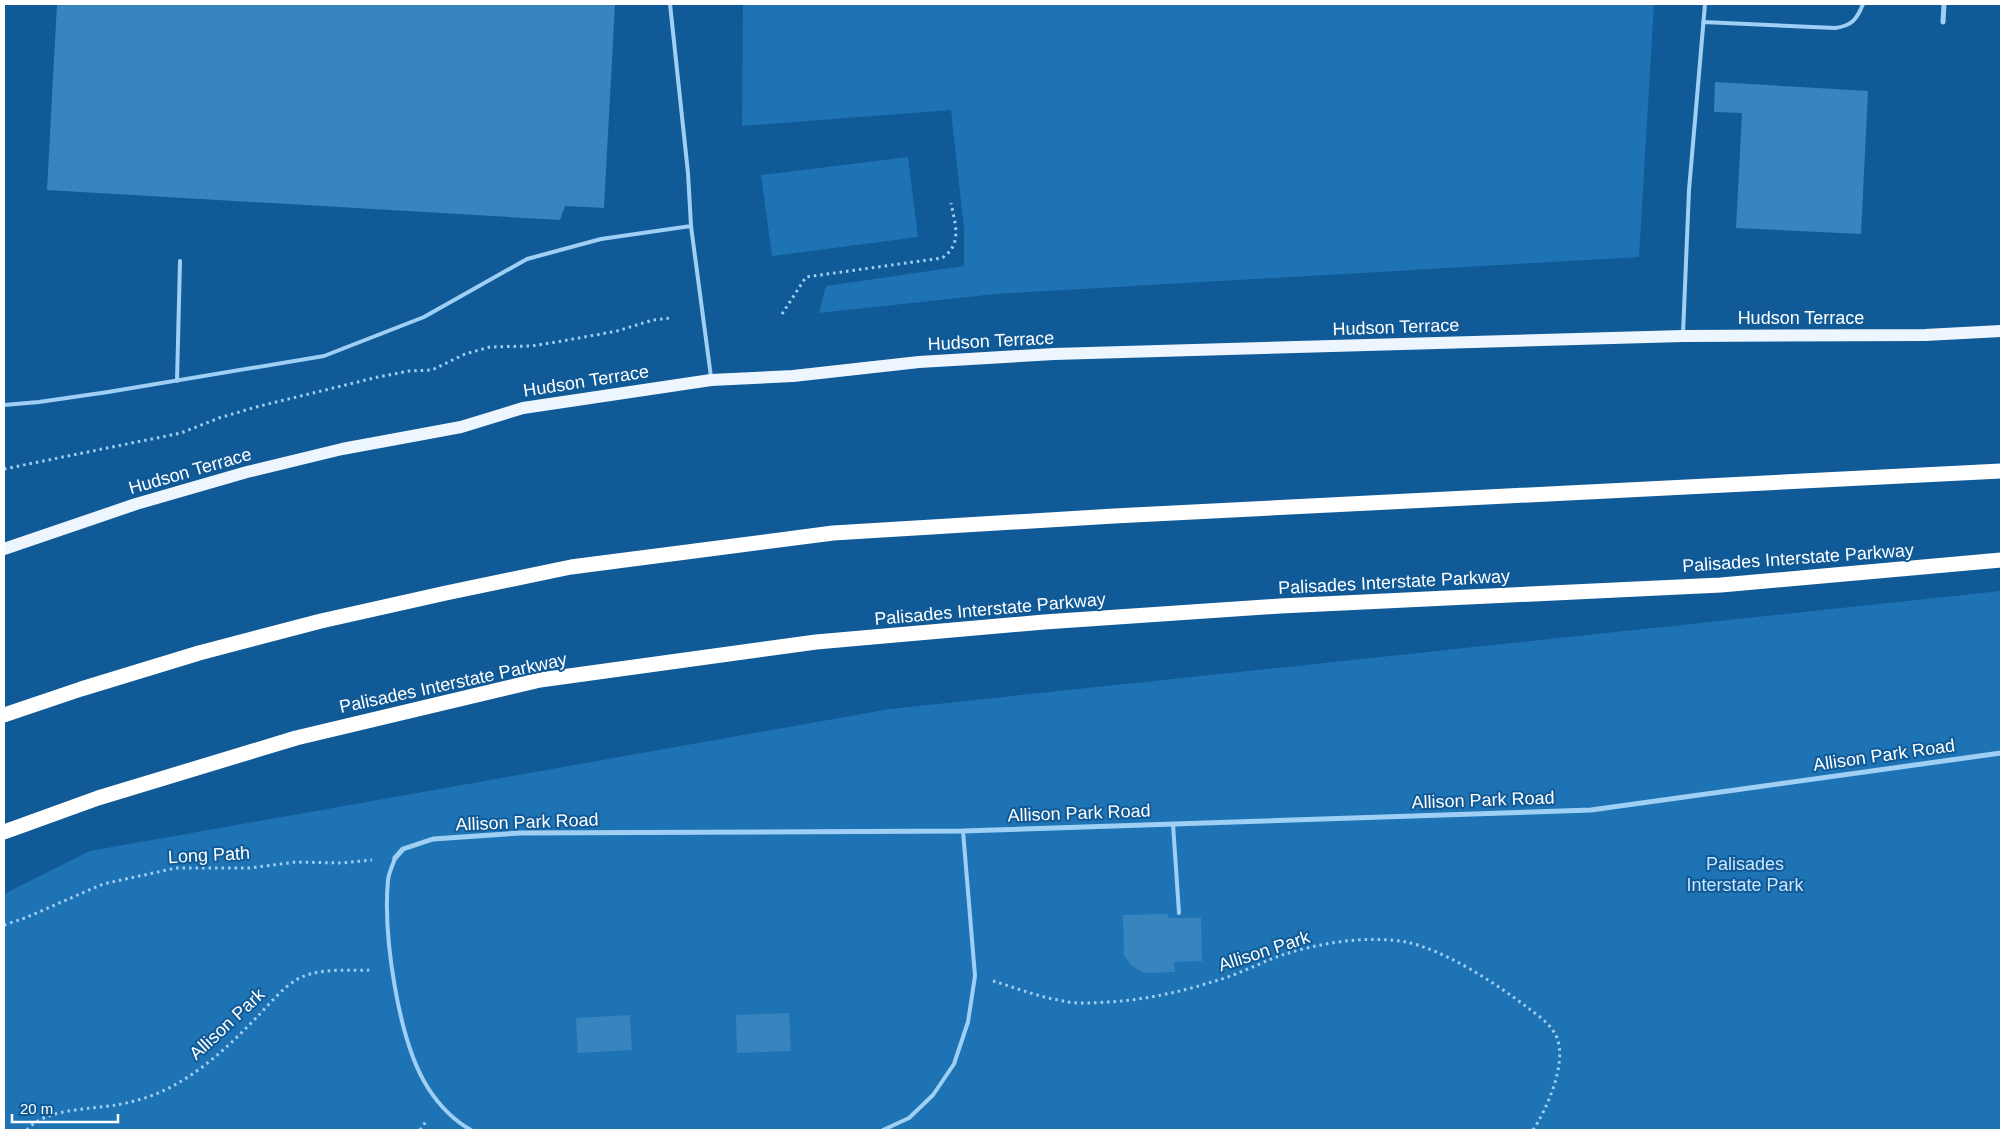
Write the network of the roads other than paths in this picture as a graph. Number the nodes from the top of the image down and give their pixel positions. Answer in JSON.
{"nodes":[{"id":1,"x":670,"y":4,"type":"edge"},
{"id":2,"x":1705,"y":4,"type":"edge"},
{"id":3,"x":1863,"y":4,"type":"edge"},
{"id":4,"x":1944,"y":4,"type":"edge"},
{"id":5,"x":1703,"y":22,"type":"junction"},
{"id":6,"x":1943,"y":22,"type":"dead end"},
{"id":7,"x":691,"y":226,"type":"junction"},
{"id":8,"x":180,"y":261,"type":"dead end"},
{"id":9,"x":2001,"y":331,"type":"edge"},
{"id":10,"x":1683,"y":336,"type":"junction"},
{"id":11,"x":712,"y":380,"type":"junction"},
{"id":12,"x":177,"y":381,"type":"junction"},
{"id":13,"x":4,"y":405,"type":"edge"},
{"id":14,"x":2001,"y":471,"type":"edge"},
{"id":15,"x":4,"y":549,"type":"edge"},
{"id":16,"x":2001,"y":560,"type":"edge"},
{"id":17,"x":4,"y":715,"type":"edge"},
{"id":18,"x":2001,"y":753,"type":"edge"},
{"id":19,"x":1173,"y":824,"type":"junction"},
{"id":20,"x":963,"y":831,"type":"junction"},
{"id":21,"x":4,"y":832,"type":"edge"},
{"id":22,"x":395,"y":858,"type":"joint"},
{"id":23,"x":1179,"y":914,"type":"dead end"},
{"id":24,"x":471,"y":1130,"type":"edge"},
{"id":25,"x":883,"y":1130,"type":"edge"}],
"edges":[{"from":1,"to":7,"type":"lane"},
{"from":2,"to":5,"type":"lane"},
{"from":3,"to":5,"type":"lane"},
{"from":4,"to":6,"type":"street"},
{"from":5,"to":10,"type":"lane"},
{"from":7,"to":11,"type":"lane"},
{"from":7,"to":12,"type":"lane"},
{"from":8,"to":12,"type":"lane"},
{"from":9,"to":10,"type":"main road","name":"Hudson Terrace"},
{"from":10,"to":11,"type":"main road","name":"Hudson Terrace"},
{"from":11,"to":15,"type":"main road","name":"Hudson Terrace"},
{"from":12,"to":13,"type":"lane"},
{"from":14,"to":17,"type":"highway"},
{"from":16,"to":21,"type":"highway","name":"Palisades Interstate Parkway"},
{"from":18,"to":19,"type":"street","name":"Allison Park Road"},
{"from":19,"to":20,"type":"street","name":"Allison Park Road"},
{"from":19,"to":23,"type":"lane"},
{"from":20,"to":22,"type":"street","name":"Allison Park Road"},
{"from":20,"to":25,"type":"lane"},
{"from":22,"to":24,"type":"lane"}]}
